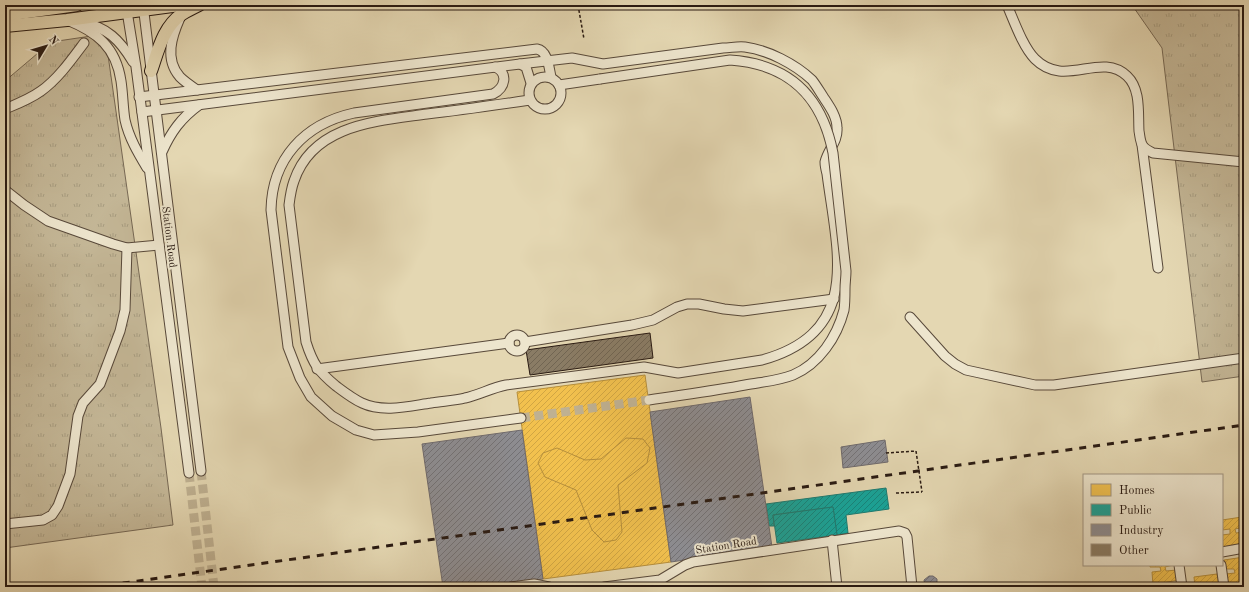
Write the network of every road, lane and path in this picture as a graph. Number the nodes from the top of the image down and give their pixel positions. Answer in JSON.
{"nodes":[{"id":1,"x":77,"y":5,"type":"edge"},
{"id":2,"x":199,"y":5,"type":"edge"},
{"id":3,"x":578,"y":5,"type":"edge"},
{"id":4,"x":1007,"y":5,"type":"edge"},
{"id":5,"x":144,"y":8,"type":"edge"},
{"id":6,"x":127,"y":9,"type":"edge"},
{"id":7,"x":181,"y":10,"type":"edge"},
{"id":8,"x":5,"y":15,"type":"edge"},
{"id":9,"x":67,"y":20,"type":"junction"},
{"id":10,"x":5,"y":26,"type":"edge"},
{"id":11,"x":584,"y":38,"type":"dead end"},
{"id":12,"x":84,"y":43,"type":"dead end"},
{"id":13,"x":547,"y":60,"type":"junction"},
{"id":14,"x":520,"y":64,"type":"junction"},
{"id":15,"x":136,"y":67,"type":"junction"},
{"id":16,"x":495,"y":67,"type":"junction"},
{"id":17,"x":151,"y":71,"type":"junction"},
{"id":18,"x":551,"y":78,"type":"junction"},
{"id":19,"x":531,"y":83,"type":"junction"},
{"id":20,"x":559,"y":85,"type":"junction"},
{"id":21,"x":197,"y":90,"type":"junction"},
{"id":22,"x":154,"y":96,"type":"junction"},
{"id":23,"x":139,"y":98,"type":"junction"},
{"id":24,"x":530,"y":100,"type":"junction"},
{"id":25,"x":200,"y":105,"type":"junction"},
{"id":26,"x":5,"y":109,"type":"edge"},
{"id":27,"x":156,"y":110,"type":"junction"},
{"id":28,"x":142,"y":112,"type":"junction"},
{"id":29,"x":1142,"y":145,"type":"junction"},
{"id":30,"x":162,"y":153,"type":"junction"},
{"id":31,"x":1244,"y":162,"type":"edge"},
{"id":32,"x":150,"y":174,"type":"junction"},
{"id":33,"x":5,"y":190,"type":"edge"},
{"id":34,"x":159,"y":245,"type":"junction"},
{"id":35,"x":127,"y":248,"type":"junction"},
{"id":36,"x":1158,"y":268,"type":"dead end"},
{"id":37,"x":834,"y":299,"type":"junction"},
{"id":38,"x":910,"y":318,"type":"dead end"},
{"id":39,"x":1244,"y":358,"type":"edge"},
{"id":40,"x":317,"y":369,"type":"junction"},
{"id":41,"x":649,"y":400,"type":"tunnel mouth"},
{"id":42,"x":521,"y":418,"type":"tunnel mouth"},
{"id":43,"x":886,"y":453,"type":"dead end"},
{"id":44,"x":201,"y":471,"type":"tunnel mouth"},
{"id":45,"x":189,"y":472,"type":"tunnel mouth"},
{"id":46,"x":896,"y":493,"type":"dead end"},
{"id":47,"x":5,"y":524,"type":"edge"},
{"id":48,"x":832,"y":540,"type":"junction"},
{"id":49,"x":1244,"y":548,"type":"edge"},
{"id":50,"x":1223,"y":552,"type":"edge"},
{"id":51,"x":1179,"y":566,"type":"edge"},
{"id":52,"x":1221,"y":566,"type":"edge"},
{"id":53,"x":511,"y":587,"type":"edge"},
{"id":54,"x":549,"y":587,"type":"edge"},
{"id":55,"x":604,"y":587,"type":"edge"},
{"id":56,"x":837,"y":587,"type":"edge"},
{"id":57,"x":912,"y":587,"type":"edge"},
{"id":58,"x":1182,"y":587,"type":"edge"},
{"id":59,"x":1224,"y":587,"type":"edge"}],
"edges":[{"from":1,"to":8,"type":"main road"},
{"from":2,"to":7,"type":"main road"},
{"from":3,"to":11,"type":"path"},
{"from":4,"to":29,"type":"street"},
{"from":5,"to":6,"type":"main road"},
{"from":5,"to":7,"type":"main road"},
{"from":5,"to":17,"type":"street"},
{"from":6,"to":9,"type":"main road"},
{"from":6,"to":15,"type":"street","name":"Station Road"},
{"from":7,"to":17,"type":"main road"},
{"from":7,"to":21,"type":"street"},
{"from":9,"to":10,"type":"main road"},
{"from":9,"to":15,"type":"street"},
{"from":9,"to":32,"type":"street"},
{"from":12,"to":26,"type":"street"},
{"from":13,"to":14,"type":"street"},
{"from":13,"to":18,"type":"street"},
{"from":13,"to":21,"type":"street"},
{"from":13,"to":37,"type":"street"},
{"from":14,"to":16,"type":"street"},
{"from":14,"to":19,"type":"street"},
{"from":15,"to":23,"type":"street","name":"Station Road"},
{"from":16,"to":25,"type":"street"},
{"from":16,"to":42,"type":"street"},
{"from":17,"to":22,"type":"street"},
{"from":18,"to":19,"type":"street"},
{"from":18,"to":20,"type":"street"},
{"from":19,"to":24,"type":"street"},
{"from":20,"to":24,"type":"street"},
{"from":20,"to":41,"type":"street","bridge":true},
{"from":21,"to":22,"type":"street"},
{"from":22,"to":23,"type":"street"},
{"from":22,"to":27,"type":"street"},
{"from":23,"to":28,"type":"street","name":"Station Road"},
{"from":24,"to":40,"type":"street"},
{"from":25,"to":27,"type":"street"},
{"from":25,"to":30,"type":"street"},
{"from":27,"to":28,"type":"street"},
{"from":27,"to":30,"type":"street"},
{"from":28,"to":32,"type":"street","name":"Station Road"},
{"from":29,"to":31,"type":"street"},
{"from":29,"to":36,"type":"street"},
{"from":30,"to":44,"type":"street"},
{"from":32,"to":34,"type":"street","name":"Station Road"},
{"from":33,"to":35,"type":"street"},
{"from":34,"to":35,"type":"street"},
{"from":34,"to":45,"type":"street","name":"Station Road"},
{"from":35,"to":47,"type":"street"},
{"from":37,"to":40,"type":"street"},
{"from":37,"to":40,"type":"street"},
{"from":38,"to":39,"type":"street"},
{"from":43,"to":46,"type":"path","bridge":true},
{"from":48,"to":55,"type":"street","name":"Station Road"},
{"from":48,"to":56,"type":"street"},
{"from":48,"to":57,"type":"street","name":"Station Road"},
{"from":49,"to":50,"type":"street"},
{"from":51,"to":58,"type":"street"},
{"from":52,"to":59,"type":"street"},
{"from":53,"to":54,"type":"street"}]}
